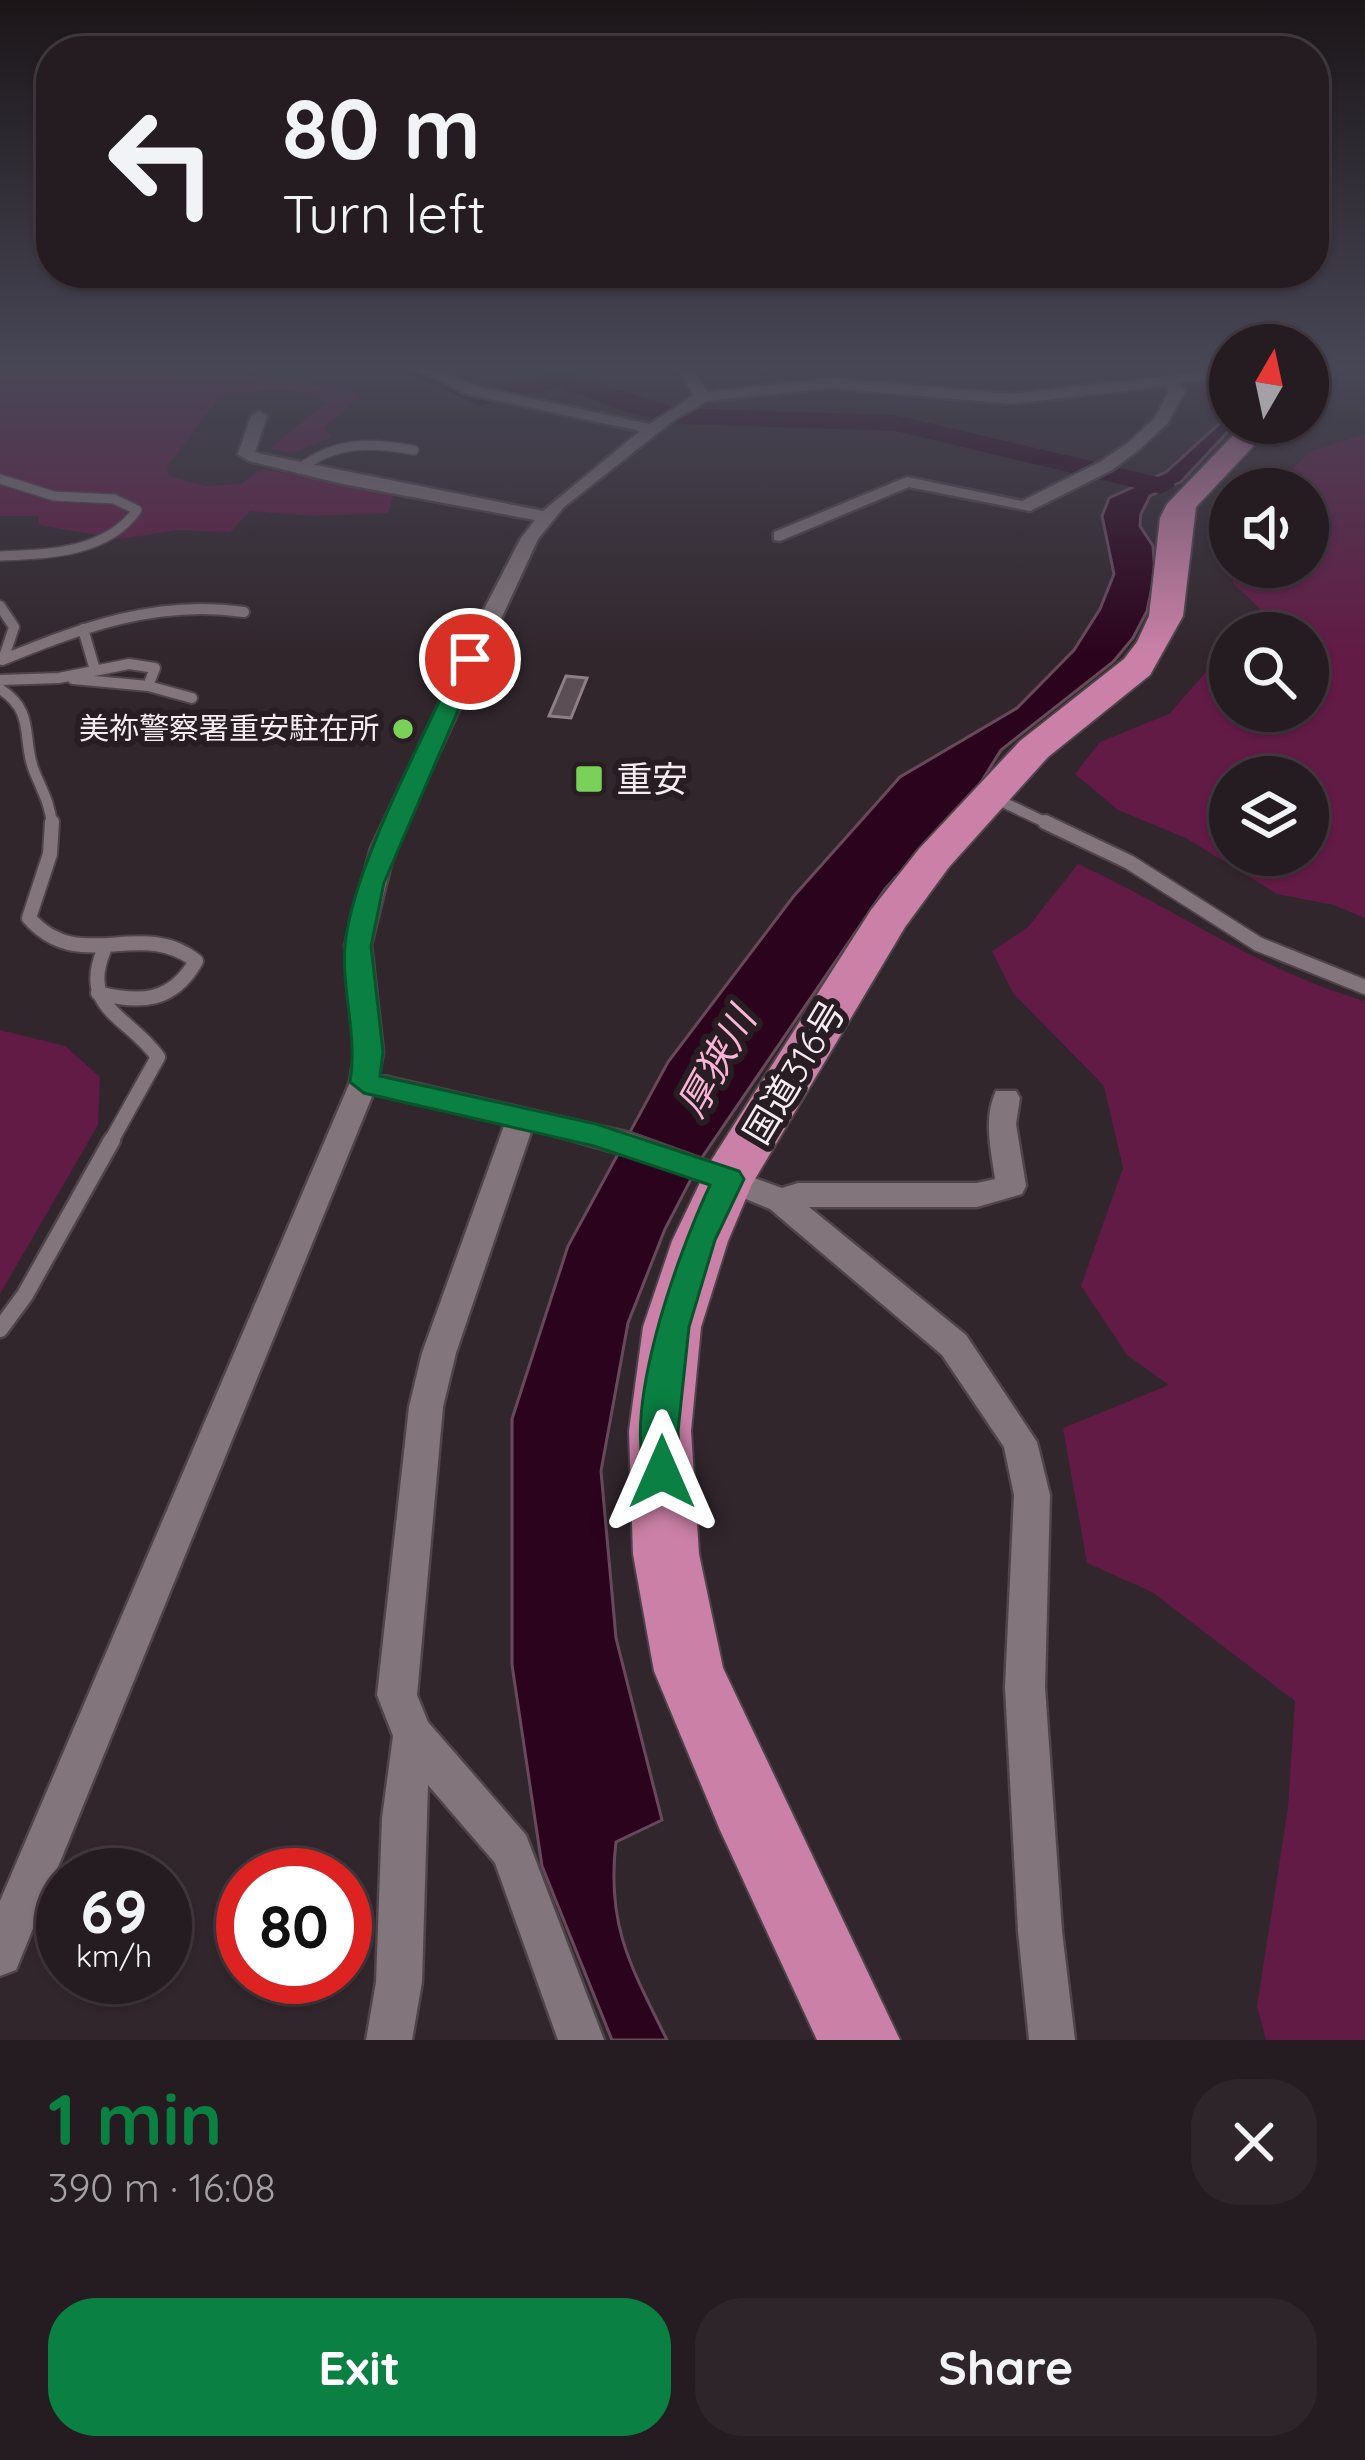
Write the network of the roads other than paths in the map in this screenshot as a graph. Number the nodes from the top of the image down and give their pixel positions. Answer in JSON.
{"nodes":[{"id":1,"x":280,"y":464,"type":"edge"},
{"id":2,"x":306,"y":464,"type":"edge"},
{"id":3,"x":608,"y":464,"type":"edge"},
{"id":4,"x":1109,"y":464,"type":"edge"},
{"id":5,"x":1220,"y":464,"type":"edge"},
{"id":6,"x":299,"y":470,"type":"junction"},
{"id":7,"x":0,"y":479,"type":"edge"},
{"id":8,"x":544,"y":516,"type":"junction"},
{"id":9,"x":780,"y":536,"type":"dead end"},
{"id":10,"x":0,"y":556,"type":"edge"},
{"id":11,"x":0,"y":606,"type":"edge"},
{"id":12,"x":244,"y":612,"type":"dead end"},
{"id":13,"x":82,"y":629,"type":"junction"},
{"id":14,"x":1,"y":660,"type":"edge"},
{"id":15,"x":95,"y":670,"type":"junction"},
{"id":16,"x":59,"y":678,"type":"junction"},
{"id":17,"x":0,"y":680,"type":"edge"},
{"id":18,"x":148,"y":686,"type":"junction"},
{"id":19,"x":0,"y":689,"type":"edge"},
{"id":20,"x":192,"y":698,"type":"dead end"},
{"id":21,"x":990,"y":796,"type":"junction"},
{"id":22,"x":104,"y":950,"type":"junction"},
{"id":23,"x":1365,"y":988,"type":"edge"},
{"id":24,"x":98,"y":993,"type":"junction"},
{"id":25,"x":364,"y":1082,"type":"junction"},
{"id":26,"x":1006,"y":1098,"type":"dead end"},
{"id":27,"x":522,"y":1116,"type":"junction"},
{"id":28,"x":721,"y":1177,"type":"junction"},
{"id":29,"x":781,"y":1201,"type":"junction"},
{"id":30,"x":0,"y":1328,"type":"edge"},
{"id":31,"x":413,"y":1736,"type":"junction"},
{"id":32,"x":0,"y":1954,"type":"edge"},
{"id":33,"x":389,"y":2040,"type":"edge"},
{"id":34,"x":581,"y":2040,"type":"edge"},
{"id":35,"x":859,"y":2040,"type":"edge"},
{"id":36,"x":1052,"y":2040,"type":"edge"}],
"edges":[{"from":1,"to":6,"type":"street"},
{"from":2,"to":6,"type":"lane"},
{"from":3,"to":8,"type":"street"},
{"from":4,"to":9,"type":"street"},
{"from":5,"to":21,"type":"highway","name":"国道316号"},
{"from":6,"to":8,"type":"street"},
{"from":7,"to":10,"type":"lane"},
{"from":8,"to":25,"type":"street"},
{"from":11,"to":14,"type":"lane"},
{"from":12,"to":13,"type":"lane"},
{"from":13,"to":14,"type":"lane"},
{"from":13,"to":15,"type":"lane"},
{"from":15,"to":16,"type":"lane"},
{"from":15,"to":18,"type":"lane"},
{"from":16,"to":17,"type":"lane"},
{"from":16,"to":18,"type":"lane"},
{"from":18,"to":20,"type":"lane"},
{"from":19,"to":22,"type":"lane"},
{"from":21,"to":23,"type":"lane"},
{"from":21,"to":28,"type":"highway","name":"国道316号"},
{"from":22,"to":24,"type":"lane"},
{"from":22,"to":24,"type":"lane"},
{"from":24,"to":30,"type":"lane"},
{"from":25,"to":27,"type":"street"},
{"from":25,"to":32,"type":"street"},
{"from":26,"to":29,"type":"street"},
{"from":27,"to":28,"type":"street"},
{"from":27,"to":31,"type":"street"},
{"from":28,"to":29,"type":"street"},
{"from":28,"to":35,"type":"highway","name":"国道316号"},
{"from":29,"to":36,"type":"street"},
{"from":31,"to":33,"type":"street"},
{"from":31,"to":34,"type":"street"}]}
